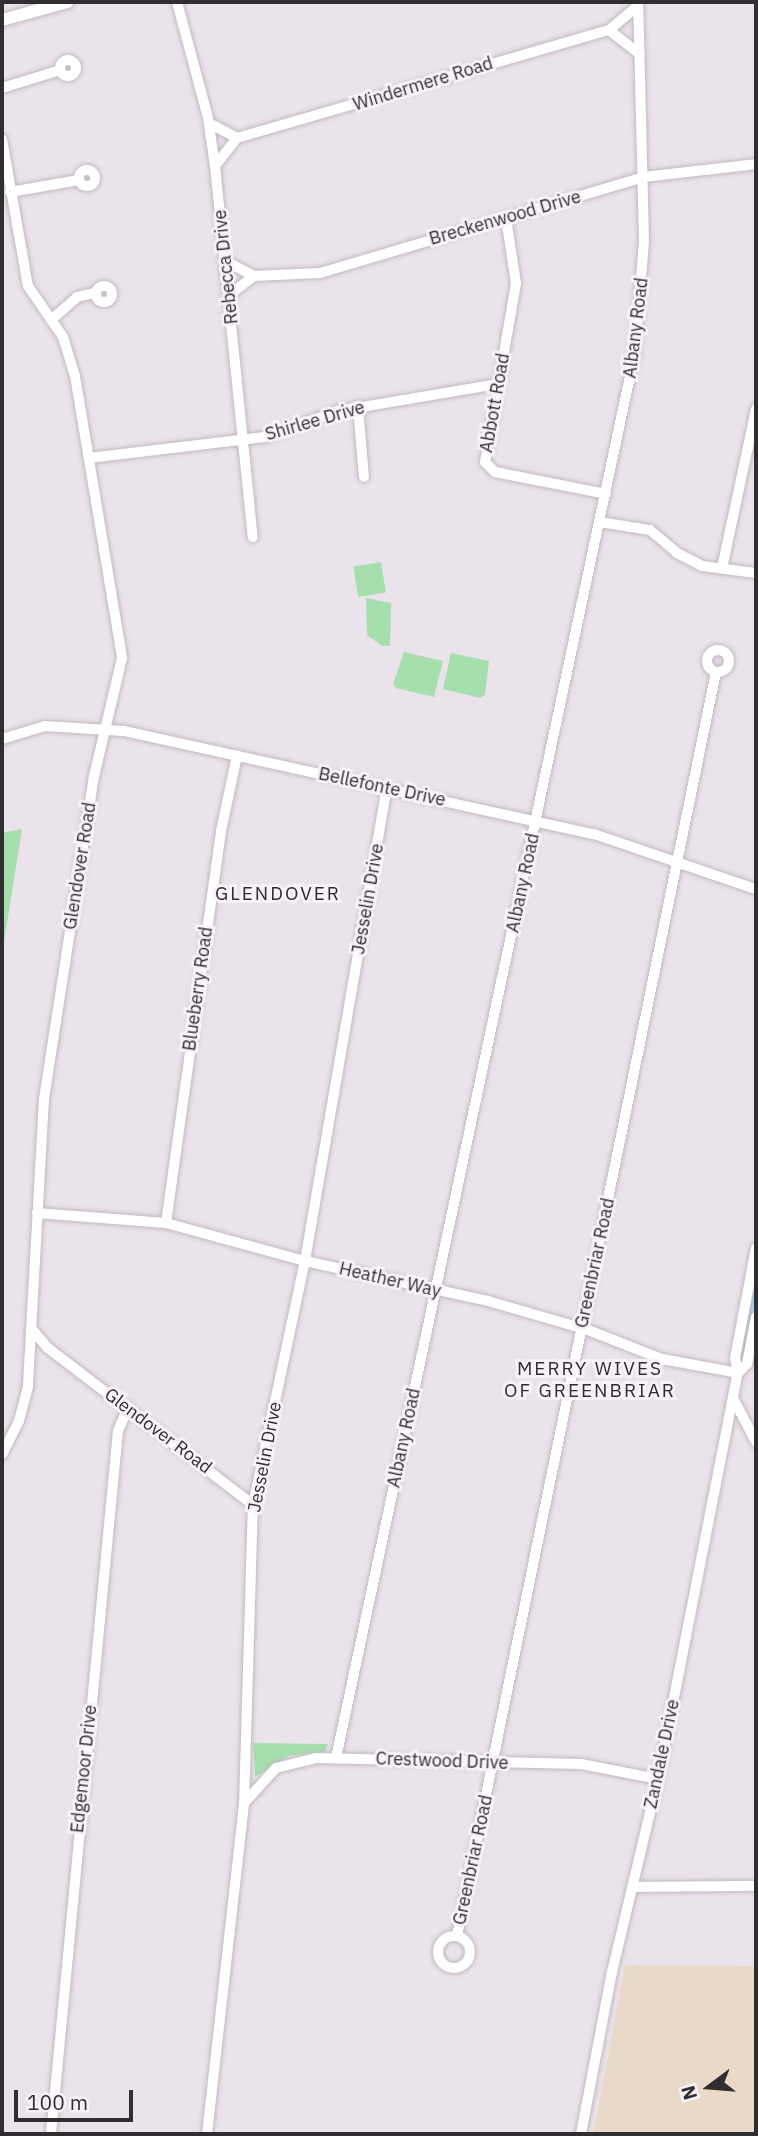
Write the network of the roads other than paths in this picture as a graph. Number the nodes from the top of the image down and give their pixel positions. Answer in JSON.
{"nodes":[{"id":1,"x":68,"y":2,"type":"edge"},
{"id":2,"x":177,"y":2,"type":"edge"},
{"id":3,"x":638,"y":4,"type":"edge"},
{"id":4,"x":2,"y":20,"type":"edge"},
{"id":5,"x":609,"y":30,"type":"junction"},
{"id":6,"x":640,"y":54,"type":"junction"},
{"id":7,"x":60,"y":70,"type":"dead end"},
{"id":8,"x":2,"y":88,"type":"edge"},
{"id":9,"x":209,"y":123,"type":"junction"},
{"id":10,"x":237,"y":138,"type":"junction"},
{"id":11,"x":2,"y":139,"type":"edge"},
{"id":12,"x":756,"y":164,"type":"edge"},
{"id":13,"x":215,"y":166,"type":"junction"},
{"id":14,"x":644,"y":177,"type":"junction"},
{"id":15,"x":79,"y":180,"type":"dead end"},
{"id":16,"x":10,"y":192,"type":"junction"},
{"id":17,"x":506,"y":218,"type":"junction"},
{"id":18,"x":225,"y":261,"type":"junction"},
{"id":19,"x":254,"y":276,"type":"junction"},
{"id":20,"x":95,"y":293,"type":"dead end"},
{"id":21,"x":229,"y":295,"type":"junction"},
{"id":22,"x":51,"y":320,"type":"junction"},
{"id":23,"x":498,"y":384,"type":"junction"},
{"id":24,"x":358,"y":406,"type":"junction"},
{"id":25,"x":756,"y":409,"type":"edge"},
{"id":26,"x":244,"y":439,"type":"junction"},
{"id":27,"x":89,"y":458,"type":"junction"},
{"id":28,"x":364,"y":477,"type":"dead end"},
{"id":29,"x":606,"y":494,"type":"junction"},
{"id":30,"x":600,"y":522,"type":"junction"},
{"id":31,"x":253,"y":537,"type":"dead end"},
{"id":32,"x":722,"y":569,"type":"junction"},
{"id":33,"x":756,"y":573,"type":"edge"},
{"id":34,"x":716,"y":672,"type":"dead end"},
{"id":35,"x":106,"y":728,"type":"junction"},
{"id":36,"x":2,"y":739,"type":"edge"},
{"id":37,"x":237,"y":756,"type":"junction"},
{"id":38,"x":387,"y":787,"type":"junction"},
{"id":39,"x":536,"y":821,"type":"junction"},
{"id":40,"x":677,"y":862,"type":"junction"},
{"id":41,"x":756,"y":889,"type":"edge"},
{"id":42,"x":37,"y":1213,"type":"junction"},
{"id":43,"x":166,"y":1223,"type":"junction"},
{"id":44,"x":756,"y":1248,"type":"edge"},
{"id":45,"x":305,"y":1261,"type":"junction"},
{"id":46,"x":435,"y":1290,"type":"junction"},
{"id":47,"x":756,"y":1317,"type":"edge"},
{"id":48,"x":31,"y":1327,"type":"junction"},
{"id":49,"x":582,"y":1329,"type":"junction"},
{"id":50,"x":738,"y":1373,"type":"junction"},
{"id":51,"x":733,"y":1397,"type":"junction"},
{"id":52,"x":128,"y":1407,"type":"junction"},
{"id":53,"x":756,"y":1442,"type":"edge"},
{"id":54,"x":2,"y":1454,"type":"edge"},
{"id":55,"x":253,"y":1505,"type":"junction"},
{"id":56,"x":336,"y":1758,"type":"junction"},
{"id":57,"x":493,"y":1763,"type":"junction"},
{"id":58,"x":658,"y":1779,"type":"junction"},
{"id":59,"x":244,"y":1805,"type":"junction"},
{"id":60,"x":632,"y":1886,"type":"junction"},
{"id":61,"x":756,"y":1886,"type":"edge"},
{"id":62,"x":457,"y":1936,"type":"dead end"},
{"id":63,"x":51,"y":2134,"type":"edge"},
{"id":64,"x":207,"y":2134,"type":"edge"},
{"id":65,"x":581,"y":2134,"type":"edge"}],
"edges":[{"from":1,"to":4,"type":"main road"},
{"from":2,"to":9,"type":"street","name":"Rebecca Drive"},
{"from":3,"to":5,"type":"street","name":"Windermere Road"},
{"from":3,"to":6,"type":"street","name":"Albany Road"},
{"from":5,"to":6,"type":"street"},
{"from":5,"to":10,"type":"street","name":"Windermere Road"},
{"from":6,"to":14,"type":"street","name":"Albany Road"},
{"from":7,"to":8,"type":"street"},
{"from":9,"to":10,"type":"street"},
{"from":9,"to":13,"type":"street","name":"Rebecca Drive"},
{"from":10,"to":13,"type":"street"},
{"from":11,"to":16,"type":"street","name":"Glendover Road"},
{"from":12,"to":14,"type":"street","name":"Breckenwood Drive"},
{"from":13,"to":18,"type":"street","name":"Rebecca Drive"},
{"from":14,"to":17,"type":"street","name":"Breckenwood Drive"},
{"from":14,"to":29,"type":"street","name":"Albany Road"},
{"from":15,"to":16,"type":"street"},
{"from":16,"to":22,"type":"street","name":"Glendover Road"},
{"from":17,"to":19,"type":"street","name":"Breckenwood Drive"},
{"from":17,"to":23,"type":"street","name":"Abbott Road"},
{"from":18,"to":19,"type":"street","name":"Breckenwood Drive"},
{"from":18,"to":21,"type":"street","name":"Rebecca Drive"},
{"from":19,"to":21,"type":"street"},
{"from":20,"to":22,"type":"street"},
{"from":21,"to":26,"type":"street","name":"Rebecca Drive"},
{"from":22,"to":27,"type":"street","name":"Glendover Road"},
{"from":23,"to":24,"type":"street","name":"Shirlee Drive"},
{"from":23,"to":29,"type":"street","name":"Abbott Road"},
{"from":24,"to":26,"type":"street","name":"Shirlee Drive"},
{"from":24,"to":28,"type":"street"},
{"from":25,"to":32,"type":"street"},
{"from":26,"to":27,"type":"street","name":"Shirlee Drive"},
{"from":26,"to":31,"type":"street","name":"Rebecca Drive"},
{"from":27,"to":35,"type":"street","name":"Glendover Road"},
{"from":29,"to":30,"type":"street","name":"Albany Road"},
{"from":30,"to":32,"type":"street"},
{"from":30,"to":39,"type":"street","name":"Albany Road"},
{"from":32,"to":33,"type":"street"},
{"from":34,"to":40,"type":"street","name":"Greenbriar Road"},
{"from":35,"to":36,"type":"street","name":"Bellefonte Drive"},
{"from":35,"to":37,"type":"street","name":"Bellefonte Drive"},
{"from":35,"to":42,"type":"street","name":"Glendover Road"},
{"from":37,"to":38,"type":"street","name":"Bellefonte Drive"},
{"from":37,"to":43,"type":"street","name":"Blueberry Road"},
{"from":38,"to":39,"type":"street","name":"Bellefonte Drive"},
{"from":38,"to":45,"type":"street","name":"Jesselin Drive"},
{"from":39,"to":40,"type":"street","name":"Bellefonte Drive"},
{"from":39,"to":46,"type":"street","name":"Albany Road"},
{"from":40,"to":41,"type":"street","name":"Bellefonte Drive"},
{"from":40,"to":49,"type":"street","name":"Greenbriar Road"},
{"from":42,"to":43,"type":"street","name":"Heather Way"},
{"from":42,"to":48,"type":"street","name":"Glendover Road"},
{"from":43,"to":45,"type":"street","name":"Heather Way"},
{"from":44,"to":50,"type":"street","name":"Zandale Drive"},
{"from":45,"to":46,"type":"street","name":"Heather Way"},
{"from":45,"to":55,"type":"street","name":"Jesselin Drive"},
{"from":46,"to":49,"type":"street","name":"Heather Way"},
{"from":46,"to":56,"type":"street","name":"Albany Road"},
{"from":47,"to":50,"type":"street","name":"Zandale Drive"},
{"from":48,"to":52,"type":"street","name":"Glendover Road"},
{"from":48,"to":54,"type":"street"},
{"from":49,"to":50,"type":"street","name":"Heather Way"},
{"from":49,"to":57,"type":"street","name":"Greenbriar Road"},
{"from":50,"to":51,"type":"street","name":"Zandale Drive"},
{"from":51,"to":53,"type":"street"},
{"from":51,"to":58,"type":"street","name":"Zandale Drive"},
{"from":52,"to":55,"type":"street","name":"Glendover Road"},
{"from":52,"to":63,"type":"street","name":"Edgemoor Drive"},
{"from":55,"to":59,"type":"street","name":"Jesselin Drive"},
{"from":56,"to":57,"type":"street","name":"Crestwood Drive"},
{"from":56,"to":59,"type":"street","name":"Crestwood Drive"},
{"from":57,"to":58,"type":"street","name":"Crestwood Drive"},
{"from":57,"to":62,"type":"street","name":"Greenbriar Road"},
{"from":58,"to":60,"type":"street","name":"Zandale Drive"},
{"from":59,"to":64,"type":"street","name":"Jesselin Drive"},
{"from":60,"to":61,"type":"street"},
{"from":60,"to":65,"type":"street","name":"Zandale Drive"}]}
